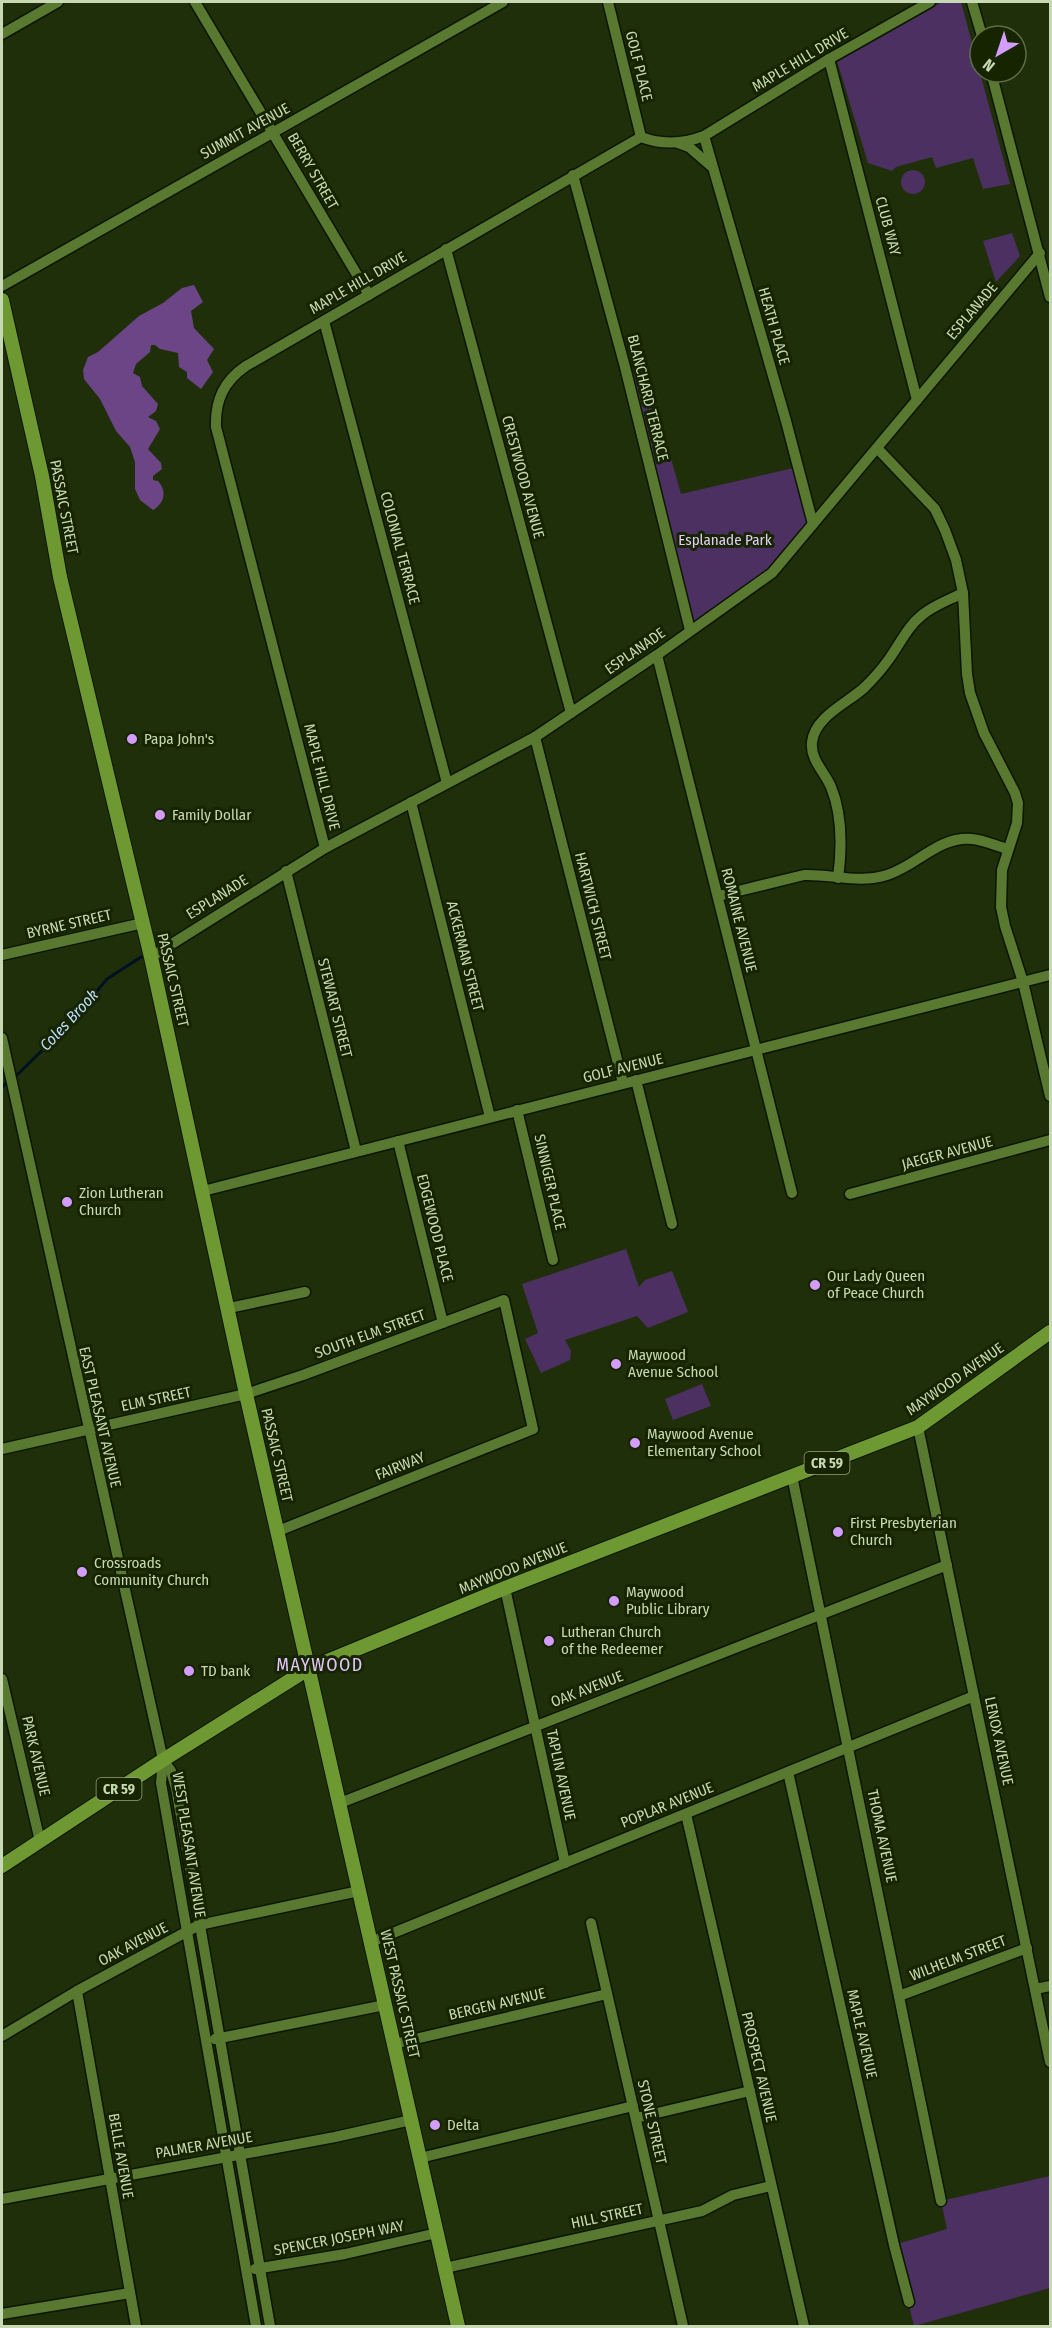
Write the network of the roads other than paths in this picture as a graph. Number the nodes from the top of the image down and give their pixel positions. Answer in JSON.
{"nodes":[{"id":1,"x":58,"y":2,"type":"edge"},
{"id":2,"x":195,"y":2,"type":"edge"},
{"id":3,"x":503,"y":2,"type":"edge"},
{"id":4,"x":608,"y":2,"type":"edge"},
{"id":5,"x":930,"y":2,"type":"edge"},
{"id":6,"x":972,"y":2,"type":"edge"},
{"id":7,"x":978,"y":24,"type":"edge"},
{"id":8,"x":2,"y":34,"type":"edge"},
{"id":9,"x":829,"y":60,"type":"junction"},
{"id":10,"x":994,"y":84,"type":"edge"},
{"id":11,"x":273,"y":132,"type":"junction"},
{"id":12,"x":704,"y":136,"type":"junction"},
{"id":13,"x":641,"y":137,"type":"junction"},
{"id":14,"x":678,"y":143,"type":"junction"},
{"id":15,"x":713,"y":168,"type":"junction"},
{"id":16,"x":573,"y":175,"type":"junction"},
{"id":17,"x":447,"y":249,"type":"junction"},
{"id":18,"x":1040,"y":253,"type":"junction"},
{"id":19,"x":2,"y":286,"type":"edge"},
{"id":20,"x":369,"y":295,"type":"junction"},
{"id":21,"x":1050,"y":297,"type":"edge"},
{"id":22,"x":2,"y":300,"type":"edge"},
{"id":23,"x":324,"y":321,"type":"junction"},
{"id":24,"x":917,"y":400,"type":"junction"},
{"id":25,"x":877,"y":448,"type":"junction"},
{"id":26,"x":813,"y":524,"type":"junction"},
{"id":27,"x":963,"y":593,"type":"junction"},
{"id":28,"x":690,"y":630,"type":"junction"},
{"id":29,"x":657,"y":655,"type":"junction"},
{"id":30,"x":571,"y":713,"type":"junction"},
{"id":31,"x":535,"y":737,"type":"junction"},
{"id":32,"x":447,"y":783,"type":"junction"},
{"id":33,"x":411,"y":802,"type":"junction"},
{"id":34,"x":325,"y":848,"type":"junction"},
{"id":35,"x":1008,"y":849,"type":"junction"},
{"id":36,"x":286,"y":871,"type":"junction"},
{"id":37,"x":838,"y":878,"type":"junction"},
{"id":38,"x":718,"y":896,"type":"junction"},
{"id":39,"x":143,"y":923,"type":"junction"},
{"id":40,"x":2,"y":955,"type":"edge"},
{"id":41,"x":151,"y":957,"type":"junction"},
{"id":42,"x":1050,"y":975,"type":"edge"},
{"id":43,"x":1023,"y":982,"type":"junction"},
{"id":44,"x":2,"y":1038,"type":"edge"},
{"id":45,"x":756,"y":1049,"type":"junction"},
{"id":46,"x":636,"y":1080,"type":"junction"},
{"id":47,"x":622,"y":1083,"type":"junction"},
{"id":48,"x":1050,"y":1096,"type":"edge"},
{"id":49,"x":517,"y":1110,"type":"junction"},
{"id":50,"x":490,"y":1117,"type":"junction"},
{"id":51,"x":1050,"y":1140,"type":"edge"},
{"id":52,"x":398,"y":1141,"type":"junction"},
{"id":53,"x":356,"y":1151,"type":"junction"},
{"id":54,"x":203,"y":1191,"type":"junction"},
{"id":55,"x":792,"y":1193,"type":"dead end"},
{"id":56,"x":850,"y":1194,"type":"dead end"},
{"id":57,"x":672,"y":1224,"type":"dead end"},
{"id":58,"x":553,"y":1260,"type":"dead end"},
{"id":59,"x":305,"y":1292,"type":"dead end"},
{"id":60,"x":229,"y":1308,"type":"junction"},
{"id":61,"x":443,"y":1323,"type":"junction"},
{"id":62,"x":1050,"y":1332,"type":"edge"},
{"id":63,"x":246,"y":1394,"type":"junction"},
{"id":64,"x":918,"y":1427,"type":"junction"},
{"id":65,"x":87,"y":1429,"type":"junction"},
{"id":66,"x":533,"y":1429,"type":"joint"},
{"id":67,"x":2,"y":1449,"type":"edge"},
{"id":68,"x":792,"y":1476,"type":"junction"},
{"id":69,"x":278,"y":1531,"type":"junction"},
{"id":70,"x":947,"y":1565,"type":"junction"},
{"id":71,"x":505,"y":1588,"type":"junction"},
{"id":72,"x":821,"y":1614,"type":"junction"},
{"id":73,"x":308,"y":1669,"type":"junction"},
{"id":74,"x":2,"y":1679,"type":"edge"},
{"id":75,"x":974,"y":1696,"type":"junction"},
{"id":76,"x":535,"y":1726,"type":"junction"},
{"id":77,"x":848,"y":1748,"type":"junction"},
{"id":78,"x":163,"y":1760,"type":"junction"},
{"id":79,"x":788,"y":1772,"type":"junction"},
{"id":80,"x":340,"y":1803,"type":"junction"},
{"id":81,"x":686,"y":1814,"type":"junction"},
{"id":82,"x":40,"y":1841,"type":"junction"},
{"id":83,"x":565,"y":1863,"type":"junction"},
{"id":84,"x":2,"y":1866,"type":"edge"},
{"id":85,"x":359,"y":1892,"type":"junction"},
{"id":86,"x":591,"y":1923,"type":"dead end"},
{"id":87,"x":199,"y":1925,"type":"junction"},
{"id":88,"x":187,"y":1932,"type":"junction"},
{"id":89,"x":371,"y":1942,"type":"junction"},
{"id":90,"x":1027,"y":1948,"type":"junction"},
{"id":91,"x":1050,"y":1986,"type":"edge"},
{"id":92,"x":1035,"y":1989,"type":"junction"},
{"id":93,"x":77,"y":1991,"type":"junction"},
{"id":94,"x":607,"y":1994,"type":"junction"},
{"id":95,"x":899,"y":1996,"type":"junction"},
{"id":96,"x":385,"y":2005,"type":"junction"},
{"id":97,"x":2,"y":2036,"type":"edge"},
{"id":98,"x":219,"y":2039,"type":"junction"},
{"id":99,"x":206,"y":2041,"type":"junction"},
{"id":100,"x":394,"y":2044,"type":"junction"},
{"id":101,"x":1050,"y":2062,"type":"edge"},
{"id":102,"x":750,"y":2091,"type":"junction"},
{"id":103,"x":633,"y":2106,"type":"junction"},
{"id":104,"x":636,"y":2118,"type":"junction"},
{"id":105,"x":411,"y":2120,"type":"junction"},
{"id":106,"x":240,"y":2154,"type":"junction"},
{"id":107,"x":227,"y":2156,"type":"junction"},
{"id":108,"x":420,"y":2158,"type":"junction"},
{"id":109,"x":110,"y":2178,"type":"junction"},
{"id":110,"x":771,"y":2186,"type":"junction"},
{"id":111,"x":2,"y":2196,"type":"edge"},
{"id":112,"x":941,"y":2201,"type":"dead end"},
{"id":113,"x":659,"y":2220,"type":"junction"},
{"id":114,"x":437,"y":2233,"type":"junction"},
{"id":115,"x":260,"y":2268,"type":"junction"},
{"id":116,"x":445,"y":2268,"type":"junction"},
{"id":117,"x":246,"y":2271,"type":"junction"},
{"id":118,"x":130,"y":2293,"type":"junction"},
{"id":119,"x":909,"y":2302,"type":"dead end"},
{"id":120,"x":2,"y":2314,"type":"edge"},
{"id":121,"x":136,"y":2326,"type":"edge"},
{"id":122,"x":256,"y":2326,"type":"edge"},
{"id":123,"x":270,"y":2326,"type":"edge"},
{"id":124,"x":459,"y":2326,"type":"edge"},
{"id":125,"x":683,"y":2326,"type":"edge"},
{"id":126,"x":804,"y":2326,"type":"edge"}],
"edges":[{"from":1,"to":8,"type":"street"},
{"from":2,"to":11,"type":"street","name":"BERRY STREET"},
{"from":3,"to":11,"type":"street","name":"SUMMIT AVENUE"},
{"from":4,"to":13,"type":"street","name":"GOLF PLACE"},
{"from":5,"to":9,"type":"street","name":"MAPLE HILL DRIVE"},
{"from":6,"to":7,"type":"street"},
{"from":9,"to":12,"type":"street","name":"MAPLE HILL DRIVE"},
{"from":9,"to":24,"type":"street","name":"CLUB WAY"},
{"from":10,"to":18,"type":"street"},
{"from":11,"to":19,"type":"street","name":"SUMMIT AVENUE"},
{"from":11,"to":20,"type":"street","name":"BERRY STREET"},
{"from":12,"to":14,"type":"street","name":"MAPLE HILL DRIVE"},
{"from":12,"to":15,"type":"street","name":"HEATH PLACE"},
{"from":13,"to":14,"type":"street","name":"MAPLE HILL DRIVE"},
{"from":13,"to":16,"type":"street","name":"MAPLE HILL DRIVE"},
{"from":14,"to":15,"type":"street"},
{"from":15,"to":26,"type":"street","name":"HEATH PLACE"},
{"from":16,"to":17,"type":"street","name":"MAPLE HILL DRIVE"},
{"from":16,"to":28,"type":"street","name":"BLANCHARD TERRACE"},
{"from":17,"to":20,"type":"street","name":"MAPLE HILL DRIVE"},
{"from":17,"to":30,"type":"street","name":"CRESTWOOD AVENUE"},
{"from":18,"to":21,"type":"street"},
{"from":18,"to":24,"type":"street","name":"ESPLANADE"},
{"from":20,"to":23,"type":"street","name":"MAPLE HILL DRIVE"},
{"from":22,"to":39,"type":"main road","name":"PASSAIC STREET"},
{"from":23,"to":32,"type":"street","name":"COLONIAL TERRACE"},
{"from":23,"to":34,"type":"street","name":"MAPLE HILL DRIVE"},
{"from":24,"to":25,"type":"street","name":"ESPLANADE"},
{"from":25,"to":26,"type":"street","name":"ESPLANADE"},
{"from":25,"to":27,"type":"street"},
{"from":26,"to":28,"type":"street","name":"ESPLANADE"},
{"from":27,"to":35,"type":"street"},
{"from":27,"to":37,"type":"street"},
{"from":28,"to":29,"type":"street","name":"ESPLANADE"},
{"from":29,"to":30,"type":"street","name":"ESPLANADE"},
{"from":29,"to":38,"type":"street","name":"ROMAINE AVENUE"},
{"from":30,"to":31,"type":"street","name":"ESPLANADE"},
{"from":31,"to":32,"type":"street","name":"ESPLANADE"},
{"from":31,"to":47,"type":"street","name":"HARTWICH STREET"},
{"from":32,"to":33,"type":"street","name":"ESPLANADE"},
{"from":33,"to":34,"type":"street","name":"ESPLANADE"},
{"from":33,"to":50,"type":"street","name":"ACKERMAN STREET"},
{"from":34,"to":36,"type":"street","name":"ESPLANADE"},
{"from":35,"to":37,"type":"street"},
{"from":35,"to":43,"type":"street"},
{"from":36,"to":41,"type":"street","name":"ESPLANADE"},
{"from":36,"to":53,"type":"street","name":"STEWART STREET"},
{"from":37,"to":38,"type":"street"},
{"from":38,"to":45,"type":"street","name":"ROMAINE AVENUE"},
{"from":39,"to":40,"type":"street","name":"BYRNE STREET"},
{"from":39,"to":41,"type":"main road","name":"PASSAIC STREET"},
{"from":41,"to":54,"type":"main road","name":"PASSAIC STREET"},
{"from":42,"to":43,"type":"street","name":"GOLF AVENUE"},
{"from":43,"to":45,"type":"street","name":"GOLF AVENUE"},
{"from":43,"to":48,"type":"street"},
{"from":44,"to":65,"type":"street","name":"EAST PLEASANT AVENUE"},
{"from":45,"to":46,"type":"street","name":"GOLF AVENUE"},
{"from":45,"to":55,"type":"street","name":"ROMAINE AVENUE"},
{"from":46,"to":47,"type":"street","name":"GOLF AVENUE"},
{"from":46,"to":57,"type":"street"},
{"from":47,"to":49,"type":"street","name":"GOLF AVENUE"},
{"from":49,"to":50,"type":"street","name":"GOLF AVENUE"},
{"from":49,"to":58,"type":"street","name":"SINNIGER PLACE"},
{"from":50,"to":52,"type":"street","name":"GOLF AVENUE"},
{"from":51,"to":56,"type":"street","name":"JAEGER AVENUE"},
{"from":52,"to":53,"type":"street","name":"GOLF AVENUE"},
{"from":52,"to":61,"type":"street","name":"EDGEWOOD PLACE"},
{"from":53,"to":54,"type":"street","name":"GOLF AVENUE"},
{"from":54,"to":60,"type":"main road","name":"PASSAIC STREET"},
{"from":59,"to":60,"type":"street"},
{"from":60,"to":63,"type":"main road","name":"PASSAIC STREET"},
{"from":61,"to":63,"type":"street","name":"SOUTH ELM STREET"},
{"from":61,"to":66,"type":"street","name":"SOUTH ELM STREET"},
{"from":62,"to":64,"type":"main road","name":"MAYWOOD AVENUE","number":"CR 59"},
{"from":63,"to":65,"type":"street","name":"ELM STREET"},
{"from":63,"to":69,"type":"main road","name":"PASSAIC STREET"},
{"from":64,"to":68,"type":"main road","name":"MAYWOOD AVENUE","number":"CR 59"},
{"from":64,"to":70,"type":"street","name":"LENOX AVENUE"},
{"from":65,"to":67,"type":"street","name":"ELM STREET"},
{"from":65,"to":78,"type":"street","name":"EAST PLEASANT AVENUE"},
{"from":66,"to":69,"type":"street","name":"FAIRWAY"},
{"from":68,"to":71,"type":"main road","name":"MAYWOOD AVENUE","number":"CR 59"},
{"from":68,"to":72,"type":"street","name":"THOMA AVENUE"},
{"from":69,"to":73,"type":"main road","name":"PASSAIC STREET"},
{"from":70,"to":72,"type":"street","name":"OAK AVENUE"},
{"from":70,"to":75,"type":"street","name":"LENOX AVENUE"},
{"from":71,"to":73,"type":"main road","name":"MAYWOOD AVENUE","number":"CR 59"},
{"from":71,"to":76,"type":"street","name":"TAPLIN AVENUE"},
{"from":72,"to":76,"type":"street","name":"OAK AVENUE"},
{"from":72,"to":77,"type":"street","name":"THOMA AVENUE"},
{"from":73,"to":78,"type":"main road","name":"MAYWOOD AVENUE","number":"CR 59"},
{"from":73,"to":80,"type":"main road","name":"WEST PASSAIC STREET"},
{"from":74,"to":82,"type":"street","name":"PARK AVENUE"},
{"from":75,"to":77,"type":"street","name":"POPLAR AVENUE"},
{"from":75,"to":90,"type":"street","name":"LENOX AVENUE"},
{"from":76,"to":80,"type":"street","name":"OAK AVENUE"},
{"from":76,"to":83,"type":"street","name":"TAPLIN AVENUE"},
{"from":77,"to":79,"type":"street","name":"POPLAR AVENUE"},
{"from":77,"to":95,"type":"street","name":"THOMA AVENUE"},
{"from":78,"to":82,"type":"main road","name":"MAYWOOD AVENUE","number":"CR 59"},
{"from":78,"to":87,"type":"street","name":"WEST PLEASANT AVENUE"},
{"from":78,"to":88,"type":"street","name":"WEST PLEASANT AVENUE"},
{"from":79,"to":81,"type":"street","name":"POPLAR AVENUE"},
{"from":79,"to":119,"type":"street","name":"MAPLE AVENUE"},
{"from":80,"to":85,"type":"main road","name":"WEST PASSAIC STREET"},
{"from":81,"to":83,"type":"street","name":"POPLAR AVENUE"},
{"from":81,"to":102,"type":"street","name":"PROSPECT AVENUE"},
{"from":82,"to":84,"type":"main road","name":"MAYWOOD AVENUE","number":"CR 59"},
{"from":83,"to":89,"type":"street","name":"POPLAR AVENUE"},
{"from":85,"to":87,"type":"street","name":"OAK AVENUE"},
{"from":85,"to":89,"type":"main road","name":"WEST PASSAIC STREET"},
{"from":86,"to":94,"type":"street","name":"STONE STREET"},
{"from":87,"to":88,"type":"street","name":"OAK AVENUE"},
{"from":87,"to":98,"type":"street","name":"WEST PLEASANT AVENUE"},
{"from":88,"to":93,"type":"street","name":"OAK AVENUE"},
{"from":88,"to":99,"type":"street","name":"WEST PLEASANT AVENUE"},
{"from":89,"to":96,"type":"main road","name":"WEST PASSAIC STREET"},
{"from":90,"to":92,"type":"street","name":"LENOX AVENUE"},
{"from":90,"to":95,"type":"street","name":"WILHELM STREET"},
{"from":91,"to":92,"type":"street"},
{"from":92,"to":101,"type":"street","name":"LENOX AVENUE"},
{"from":93,"to":97,"type":"street","name":"OAK AVENUE"},
{"from":93,"to":109,"type":"street","name":"BELLE AVENUE"},
{"from":94,"to":100,"type":"street","name":"BERGEN AVENUE"},
{"from":94,"to":103,"type":"street","name":"STONE STREET"},
{"from":95,"to":112,"type":"street","name":"THOMA AVENUE"},
{"from":96,"to":98,"type":"street"},
{"from":96,"to":100,"type":"main road","name":"WEST PASSAIC STREET"},
{"from":98,"to":99,"type":"street"},
{"from":98,"to":106,"type":"street","name":"WEST PLEASANT AVENUE"},
{"from":99,"to":107,"type":"street","name":"WEST PLEASANT AVENUE"},
{"from":100,"to":105,"type":"main road","name":"WEST PASSAIC STREET"},
{"from":102,"to":104,"type":"street"},
{"from":102,"to":110,"type":"street","name":"PROSPECT AVENUE"},
{"from":103,"to":104,"type":"street","name":"STONE STREET"},
{"from":103,"to":108,"type":"street"},
{"from":104,"to":113,"type":"street","name":"STONE STREET"},
{"from":105,"to":106,"type":"street","name":"PALMER AVENUE"},
{"from":105,"to":108,"type":"main road","name":"WEST PASSAIC STREET"},
{"from":106,"to":107,"type":"street","name":"PALMER AVENUE"},
{"from":106,"to":115,"type":"street","name":"WEST PLEASANT AVENUE"},
{"from":107,"to":109,"type":"street","name":"PALMER AVENUE"},
{"from":107,"to":117,"type":"street","name":"WEST PLEASANT AVENUE"},
{"from":108,"to":114,"type":"main road","name":"WEST PASSAIC STREET"},
{"from":109,"to":111,"type":"street","name":"PALMER AVENUE"},
{"from":109,"to":118,"type":"street","name":"BELLE AVENUE"},
{"from":110,"to":113,"type":"street","name":"HILL STREET"},
{"from":110,"to":126,"type":"street","name":"PROSPECT AVENUE"},
{"from":113,"to":116,"type":"street","name":"HILL STREET"},
{"from":113,"to":125,"type":"street","name":"STONE STREET"},
{"from":114,"to":115,"type":"street","name":"SPENCER JOSEPH WAY"},
{"from":114,"to":116,"type":"main road","name":"WEST PASSAIC STREET"},
{"from":115,"to":117,"type":"street","name":"SPENCER JOSEPH WAY"},
{"from":115,"to":123,"type":"street","name":"WEST PLEASANT AVENUE"},
{"from":116,"to":124,"type":"main road","name":"WEST PASSAIC STREET"},
{"from":117,"to":122,"type":"street","name":"WEST PLEASANT AVENUE"},
{"from":118,"to":120,"type":"street"},
{"from":118,"to":121,"type":"street","name":"BELLE AVENUE"}]}
